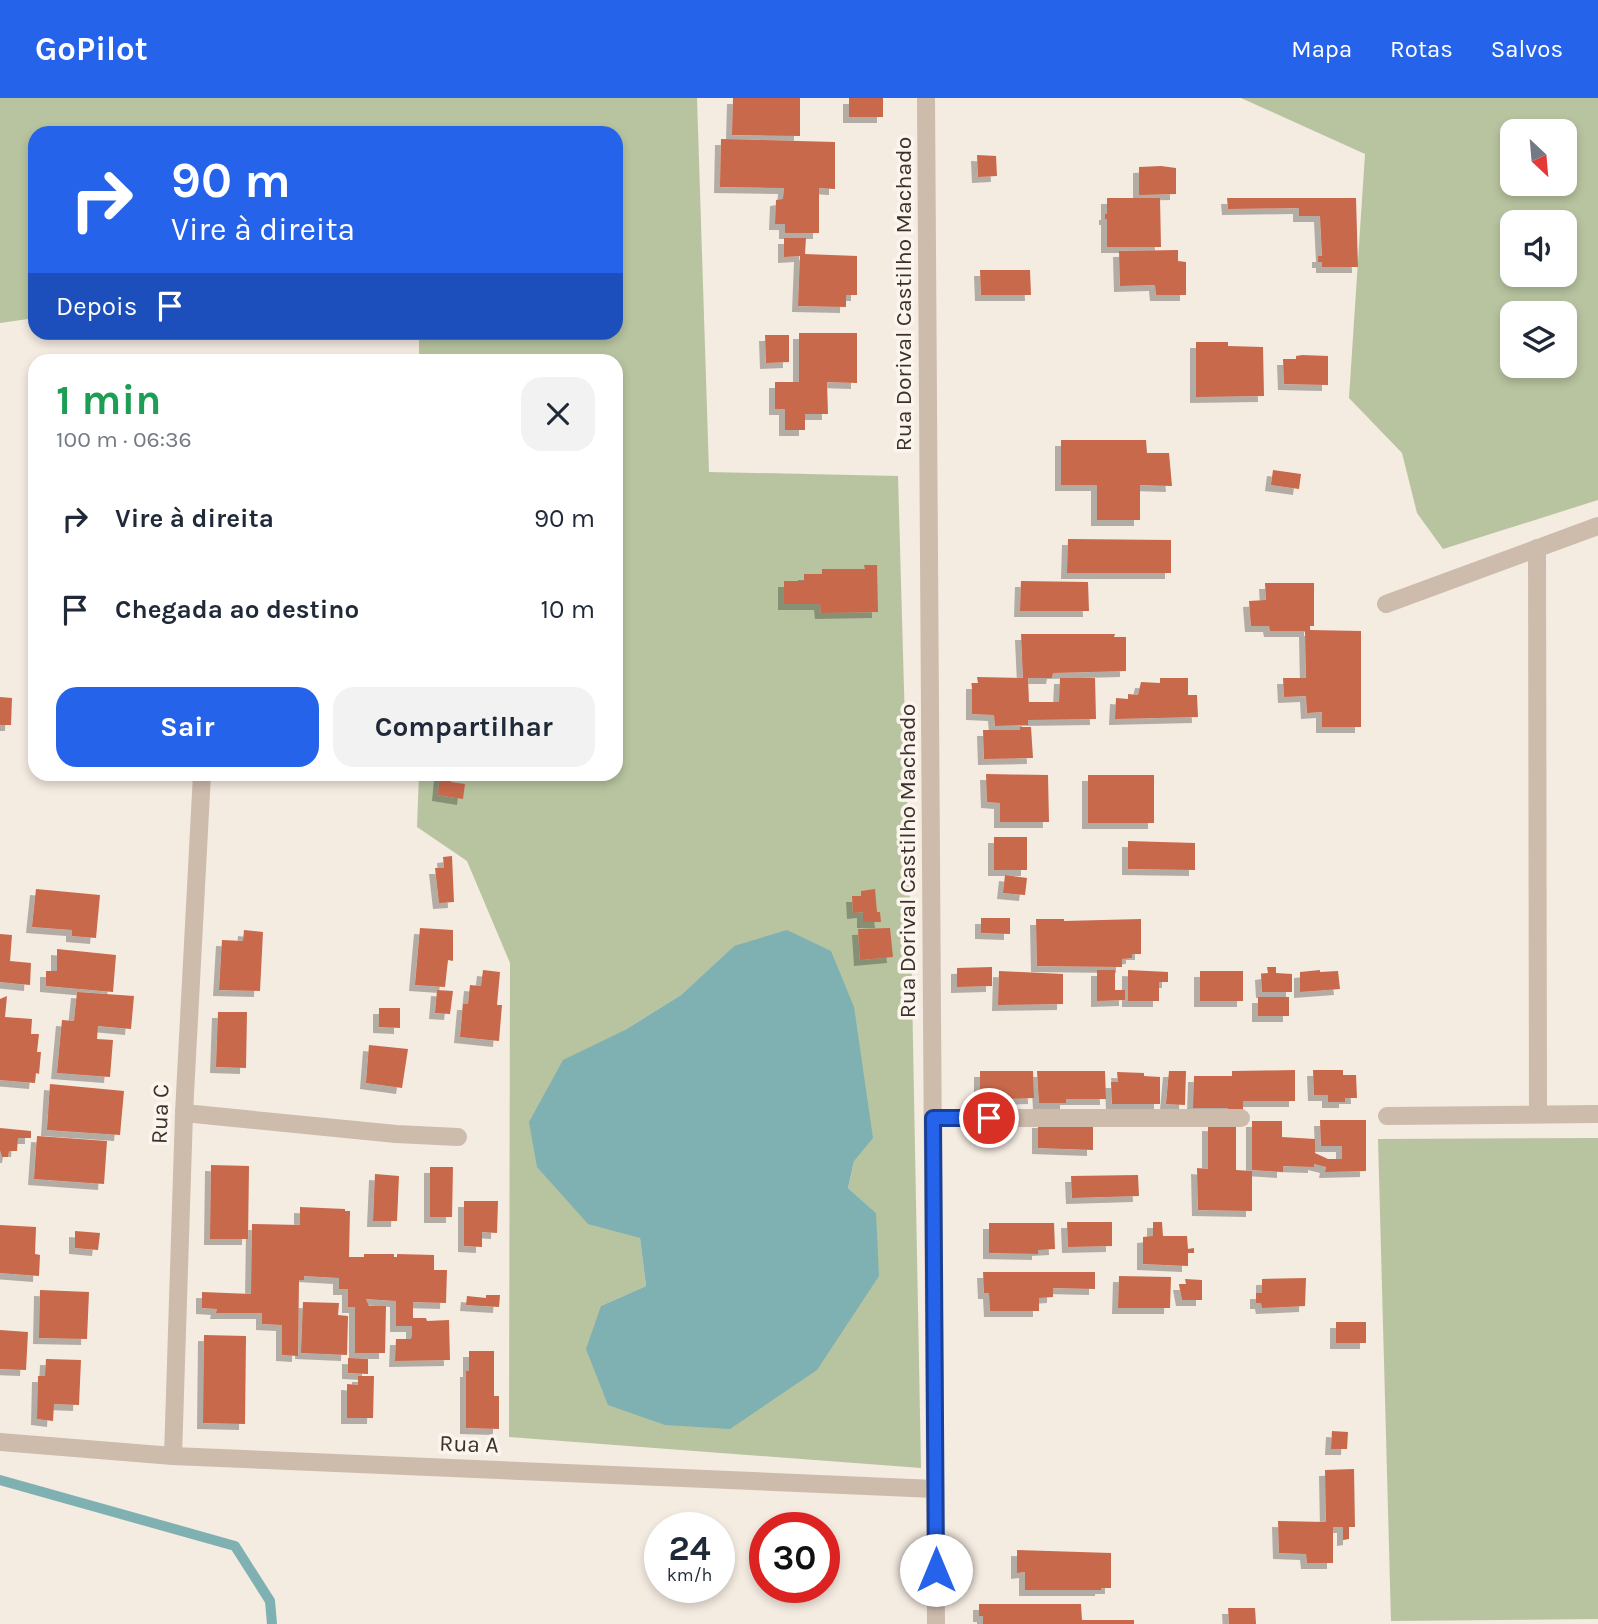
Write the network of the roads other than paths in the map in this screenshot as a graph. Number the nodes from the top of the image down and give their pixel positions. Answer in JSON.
{"nodes":[{"id":1,"x":926,"y":98,"type":"edge"},
{"id":2,"x":1598,"y":526,"type":"edge"},
{"id":3,"x":1537,"y":548,"type":"junction"},
{"id":4,"x":1386,"y":604,"type":"dead end"},
{"id":5,"x":201,"y":781,"type":"edge"},
{"id":6,"x":184,"y":1113,"type":"junction"},
{"id":7,"x":1538,"y":1114,"type":"junction"},
{"id":8,"x":1598,"y":1114,"type":"edge"},
{"id":9,"x":1387,"y":1116,"type":"dead end"},
{"id":10,"x":933,"y":1118,"type":"junction"},
{"id":11,"x":1241,"y":1118,"type":"dead end"},
{"id":12,"x":458,"y":1137,"type":"dead end"},
{"id":13,"x":0,"y":1442,"type":"edge"},
{"id":14,"x":173,"y":1456,"type":"junction"},
{"id":15,"x":935,"y":1489,"type":"junction"},
{"id":16,"x":936,"y":1624,"type":"edge"}],
"edges":[{"from":1,"to":10,"type":"street","name":"Rua Dorival Castilho Machado"},
{"from":2,"to":3,"type":"street"},
{"from":3,"to":4,"type":"street"},
{"from":3,"to":7,"type":"street"},
{"from":5,"to":6,"type":"street","name":"Rua C"},
{"from":6,"to":12,"type":"street"},
{"from":6,"to":14,"type":"street","name":"Rua C"},
{"from":7,"to":8,"type":"street"},
{"from":7,"to":9,"type":"street"},
{"from":10,"to":11,"type":"street"},
{"from":10,"to":15,"type":"street","name":"Rua Dorival Castilho Machado"},
{"from":13,"to":14,"type":"street","name":"Rua A"},
{"from":14,"to":15,"type":"street","name":"Rua A"},
{"from":15,"to":16,"type":"street","name":"Rua Dorival Castilho Machado"}]}
